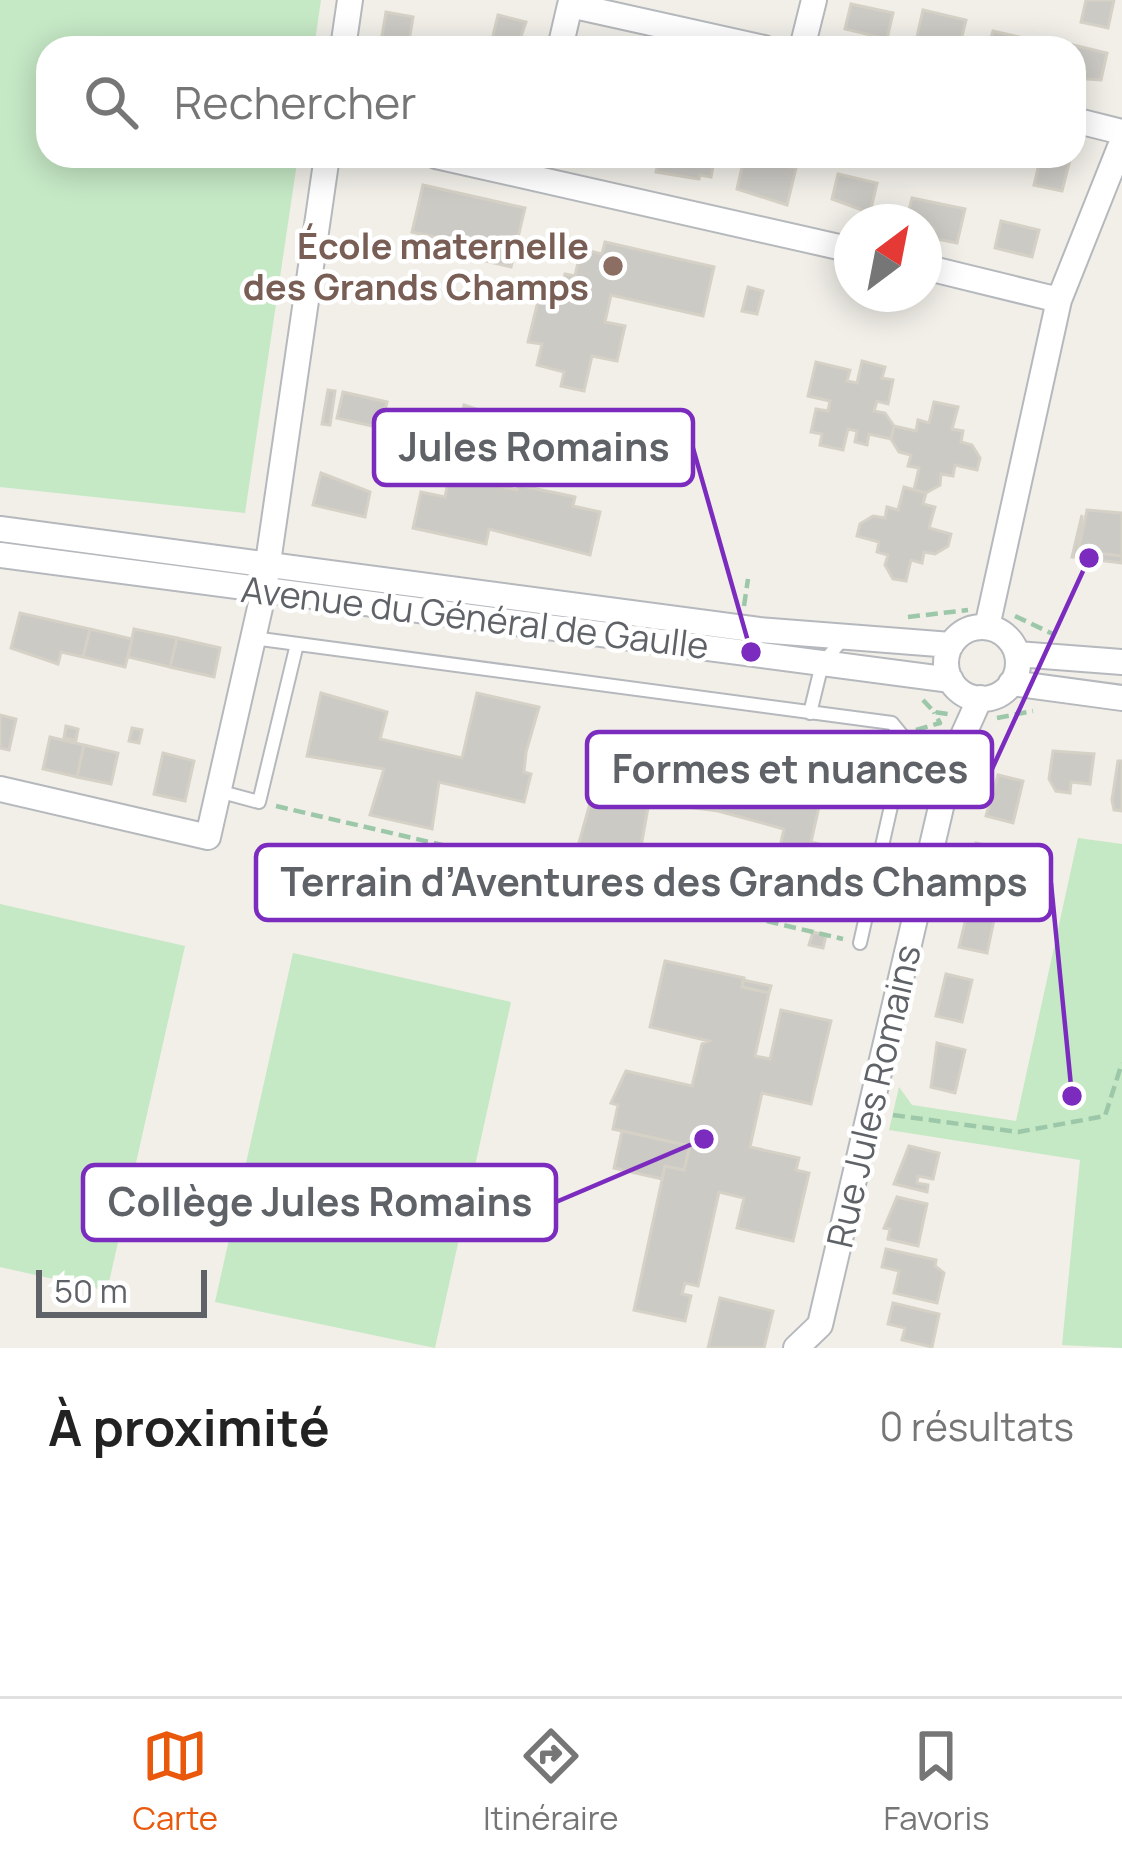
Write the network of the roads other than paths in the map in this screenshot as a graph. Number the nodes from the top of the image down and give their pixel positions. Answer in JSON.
{"nodes":[{"id":1,"x":350,"y":0,"type":"edge"},
{"id":2,"x":814,"y":0,"type":"edge"},
{"id":3,"x":345,"y":36,"type":"edge"},
{"id":4,"x":563,"y":36,"type":"edge"},
{"id":5,"x":710,"y":36,"type":"edge"},
{"id":6,"x":805,"y":36,"type":"edge"},
{"id":7,"x":1086,"y":123,"type":"edge"},
{"id":8,"x":1122,"y":132,"type":"edge"},
{"id":9,"x":1122,"y":142,"type":"edge"},
{"id":10,"x":325,"y":168,"type":"edge"},
{"id":11,"x":541,"y":168,"type":"edge"},
{"id":12,"x":1114,"y":187,"type":"edge"},
{"id":13,"x":834,"y":246,"type":"edge"},
{"id":14,"x":942,"y":271,"type":"edge"},
{"id":15,"x":1059,"y":300,"type":"junction"},
{"id":16,"x":0,"y":530,"type":"edge"},
{"id":17,"x":0,"y":555,"type":"edge"},
{"id":18,"x":266,"y":577,"type":"junction"},
{"id":19,"x":987,"y":627,"type":"junction"},
{"id":20,"x":854,"y":635,"type":"junction"},
{"id":21,"x":253,"y":638,"type":"junction"},
{"id":22,"x":297,"y":644,"type":"junction"},
{"id":23,"x":951,"y":645,"type":"junction"},
{"id":24,"x":1017,"y":654,"type":"junction"},
{"id":25,"x":1122,"y":662,"type":"edge"},
{"id":26,"x":822,"y":664,"type":"junction"},
{"id":27,"x":951,"y":680,"type":"junction"},
{"id":28,"x":1012,"y":683,"type":"junction"},
{"id":29,"x":980,"y":698,"type":"junction"},
{"id":30,"x":1122,"y":698,"type":"edge"},
{"id":31,"x":810,"y":713,"type":"junction"},
{"id":32,"x":0,"y":790,"type":"edge"},
{"id":33,"x":218,"y":791,"type":"junction"},
{"id":34,"x":860,"y":944,"type":"road end"},
{"id":35,"x":796,"y":1348,"type":"edge"}],
"edges":[{"from":1,"to":3,"type":"street"},
{"from":2,"to":6,"type":"street"},
{"from":4,"to":5,"type":"street"},
{"from":7,"to":8,"type":"street"},
{"from":9,"to":12,"type":"street"},
{"from":10,"to":18,"type":"street"},
{"from":11,"to":13,"type":"street"},
{"from":12,"to":15,"type":"street"},
{"from":14,"to":15,"type":"street"},
{"from":15,"to":19,"type":"street"},
{"from":16,"to":18,"type":"street","name":"Avenue du Général de Gaulle"},
{"from":17,"to":18,"type":"street","name":"Avenue du Général de Gaulle"},
{"from":18,"to":20,"type":"street","name":"Avenue du Général de Gaulle"},
{"from":18,"to":21,"type":"street"},
{"from":18,"to":26,"type":"street","name":"Avenue du Général de Gaulle"},
{"from":19,"to":23,"type":"street"},
{"from":19,"to":24,"type":"street"},
{"from":20,"to":23,"type":"street","name":"Avenue du Général de Gaulle"},
{"from":20,"to":26,"type":"lane"},
{"from":21,"to":22,"type":"lane"},
{"from":21,"to":33,"type":"street"},
{"from":22,"to":31,"type":"lane"},
{"from":22,"to":33,"type":"lane"},
{"from":23,"to":27,"type":"street"},
{"from":24,"to":25,"type":"street"},
{"from":24,"to":28,"type":"street"},
{"from":26,"to":27,"type":"street","name":"Avenue du Général de Gaulle"},
{"from":26,"to":31,"type":"lane"},
{"from":27,"to":29,"type":"street"},
{"from":28,"to":29,"type":"street"},
{"from":28,"to":30,"type":"street"},
{"from":29,"to":35,"type":"street","name":"Rue Jules Romains"},
{"from":31,"to":34,"type":"lane"},
{"from":32,"to":33,"type":"street"}]}
